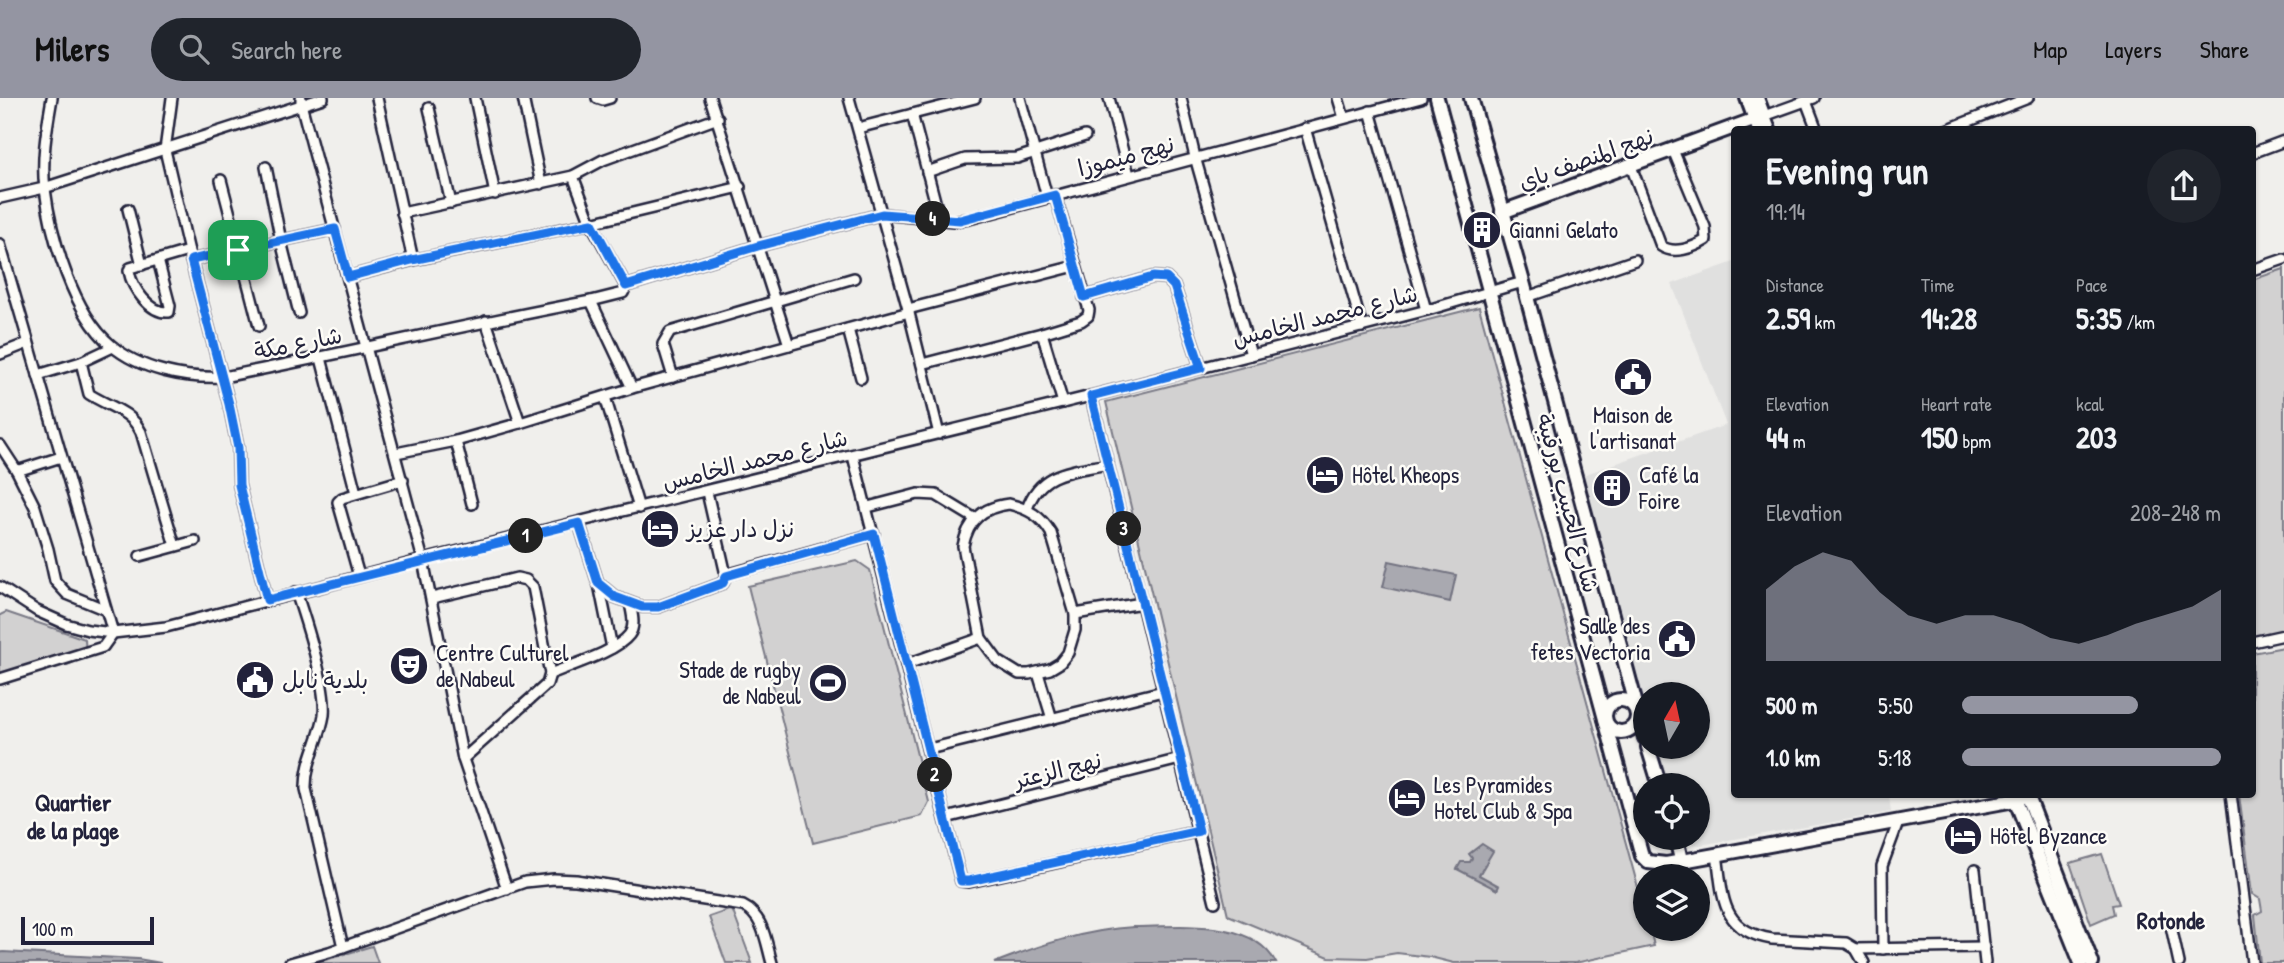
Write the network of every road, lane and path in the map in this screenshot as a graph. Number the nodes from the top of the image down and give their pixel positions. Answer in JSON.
{"nodes":[{"id":1,"x":52,"y":98,"type":"edge"},
{"id":2,"x":172,"y":98,"type":"edge"},
{"id":3,"x":323,"y":98,"type":"edge"},
{"id":4,"x":377,"y":98,"type":"edge"},
{"id":5,"x":475,"y":98,"type":"edge"},
{"id":6,"x":523,"y":98,"type":"edge"},
{"id":7,"x":597,"y":98,"type":"edge"},
{"id":8,"x":610,"y":98,"type":"edge"},
{"id":9,"x":710,"y":98,"type":"edge"},
{"id":10,"x":849,"y":98,"type":"edge"},
{"id":11,"x":975,"y":98,"type":"edge"},
{"id":12,"x":1020,"y":98,"type":"edge"},
{"id":13,"x":1109,"y":98,"type":"edge"},
{"id":14,"x":1181,"y":98,"type":"edge"},
{"id":15,"x":1338,"y":98,"type":"edge"},
{"id":16,"x":1420,"y":98,"type":"edge"},
{"id":17,"x":1437,"y":98,"type":"edge"},
{"id":18,"x":1471,"y":98,"type":"edge"},
{"id":19,"x":1746,"y":98,"type":"edge"},
{"id":20,"x":1757,"y":98,"type":"edge"},
{"id":21,"x":2028,"y":98,"type":"edge"},
{"id":22,"x":1810,"y":100,"type":"edge"},
{"id":23,"x":301,"y":101,"type":"edge"},
{"id":24,"x":946,"y":102,"type":"edge"},
{"id":25,"x":429,"y":108,"type":"dead end"},
{"id":26,"x":1370,"y":111,"type":"junction"},
{"id":27,"x":912,"y":114,"type":"junction"},
{"id":28,"x":718,"y":118,"type":"junction"},
{"id":29,"x":1344,"y":118,"type":"junction"},
{"id":30,"x":1759,"y":122,"type":"edge"},
{"id":31,"x":1816,"y":126,"type":"edge"},
{"id":32,"x":1956,"y":126,"type":"edge"},
{"id":33,"x":858,"y":128,"type":"junction"},
{"id":34,"x":1306,"y":128,"type":"junction"},
{"id":35,"x":1731,"y":131,"type":"edge"},
{"id":36,"x":1085,"y":136,"type":"dead end"},
{"id":37,"x":2284,"y":141,"type":"edge"},
{"id":38,"x":165,"y":150,"type":"junction"},
{"id":39,"x":1673,"y":150,"type":"junction"},
{"id":40,"x":2256,"y":152,"type":"edge"},
{"id":41,"x":1034,"y":153,"type":"junction"},
{"id":42,"x":1195,"y":157,"type":"junction"},
{"id":43,"x":1631,"y":166,"type":"junction"},
{"id":44,"x":266,"y":167,"type":"dead end"},
{"id":45,"x":927,"y":172,"type":"junction"},
{"id":46,"x":1129,"y":175,"type":"junction"},
{"id":47,"x":573,"y":176,"type":"junction"},
{"id":48,"x":221,"y":180,"type":"dead end"},
{"id":49,"x":541,"y":184,"type":"junction"},
{"id":50,"x":740,"y":187,"type":"junction"},
{"id":51,"x":44,"y":188,"type":"junction"},
{"id":52,"x":495,"y":194,"type":"junction"},
{"id":53,"x":1051,"y":196,"type":"junction"},
{"id":54,"x":0,"y":198,"type":"edge"},
{"id":55,"x":451,"y":203,"type":"junction"},
{"id":56,"x":128,"y":209,"type":"dead end"},
{"id":57,"x":1502,"y":212,"type":"junction"},
{"id":58,"x":402,"y":213,"type":"junction"},
{"id":59,"x":882,"y":214,"type":"junction"},
{"id":60,"x":940,"y":220,"type":"junction"},
{"id":61,"x":592,"y":223,"type":"junction"},
{"id":62,"x":335,"y":229,"type":"junction"},
{"id":63,"x":281,"y":241,"type":"junction"},
{"id":64,"x":0,"y":244,"type":"edge"},
{"id":65,"x":758,"y":246,"type":"junction"},
{"id":66,"x":238,"y":250,"type":"junction"},
{"id":67,"x":190,"y":256,"type":"junction"},
{"id":68,"x":2284,"y":259,"type":"edge"},
{"id":69,"x":158,"y":260,"type":"junction"},
{"id":70,"x":412,"y":260,"type":"junction"},
{"id":71,"x":1635,"y":260,"type":"dead end"},
{"id":72,"x":142,"y":265,"type":"junction"},
{"id":73,"x":1075,"y":266,"type":"junction"},
{"id":74,"x":2256,"y":269,"type":"edge"},
{"id":75,"x":348,"y":277,"type":"junction"},
{"id":76,"x":854,"y":278,"type":"dead end"},
{"id":77,"x":1523,"y":282,"type":"junction"},
{"id":78,"x":626,"y":286,"type":"junction"},
{"id":79,"x":1489,"y":292,"type":"junction"},
{"id":80,"x":1084,"y":297,"type":"junction"},
{"id":81,"x":1527,"y":297,"type":"junction"},
{"id":82,"x":591,"y":301,"type":"junction"},
{"id":83,"x":775,"y":302,"type":"junction"},
{"id":84,"x":1426,"y":310,"type":"junction"},
{"id":85,"x":908,"y":311,"type":"junction"},
{"id":86,"x":299,"y":313,"type":"dead end"},
{"id":87,"x":486,"y":321,"type":"junction"},
{"id":88,"x":259,"y":326,"type":"dead end"},
{"id":89,"x":1362,"y":327,"type":"junction"},
{"id":90,"x":848,"y":329,"type":"junction"},
{"id":91,"x":1042,"y":333,"type":"junction"},
{"id":92,"x":28,"y":343,"type":"junction"},
{"id":93,"x":789,"y":345,"type":"junction"},
{"id":94,"x":113,"y":347,"type":"junction"},
{"id":95,"x":365,"y":349,"type":"junction"},
{"id":96,"x":0,"y":354,"type":"edge"},
{"id":97,"x":1251,"y":355,"type":"junction"},
{"id":98,"x":321,"y":358,"type":"junction"},
{"id":99,"x":81,"y":362,"type":"junction"},
{"id":100,"x":922,"y":365,"type":"junction"},
{"id":101,"x":1201,"y":368,"type":"junction"},
{"id":102,"x":38,"y":375,"type":"junction"},
{"id":103,"x":223,"y":377,"type":"junction"},
{"id":104,"x":673,"y":377,"type":"junction"},
{"id":105,"x":861,"y":379,"type":"dead end"},
{"id":106,"x":632,"y":388,"type":"junction"},
{"id":107,"x":1091,"y":396,"type":"junction"},
{"id":108,"x":605,"y":397,"type":"junction"},
{"id":109,"x":1063,"y":403,"type":"junction"},
{"id":110,"x":520,"y":424,"type":"junction"},
{"id":111,"x":939,"y":434,"type":"junction"},
{"id":112,"x":456,"y":441,"type":"junction"},
{"id":113,"x":0,"y":445,"type":"edge"},
{"id":114,"x":396,"y":453,"type":"junction"},
{"id":115,"x":853,"y":456,"type":"junction"},
{"id":116,"x":61,"y":457,"type":"junction"},
{"id":117,"x":1108,"y":464,"type":"junction"},
{"id":118,"x":17,"y":471,"type":"junction"},
{"id":119,"x":403,"y":480,"type":"junction"},
{"id":120,"x":707,"y":492,"type":"junction"},
{"id":121,"x":356,"y":493,"type":"junction"},
{"id":122,"x":472,"y":504,"type":"dead end"},
{"id":123,"x":868,"y":507,"type":"junction"},
{"id":124,"x":639,"y":508,"type":"junction"},
{"id":125,"x":1027,"y":509,"type":"junction"},
{"id":126,"x":974,"y":518,"type":"junction"},
{"id":127,"x":579,"y":523,"type":"junction"},
{"id":128,"x":874,"y":534,"type":"junction"},
{"id":129,"x":195,"y":541,"type":"dead end"},
{"id":130,"x":175,"y":546,"type":"junction"},
{"id":131,"x":140,"y":556,"type":"dead end"},
{"id":132,"x":423,"y":560,"type":"junction"},
{"id":133,"x":359,"y":576,"type":"junction"},
{"id":134,"x":726,"y":576,"type":"junction"},
{"id":135,"x":598,"y":583,"type":"junction"},
{"id":136,"x":0,"y":587,"type":"edge"},
{"id":137,"x":296,"y":593,"type":"junction"},
{"id":138,"x":432,"y":597,"type":"junction"},
{"id":139,"x":267,"y":600,"type":"junction"},
{"id":140,"x":630,"y":603,"type":"junction"},
{"id":141,"x":1142,"y":603,"type":"junction"},
{"id":142,"x":106,"y":610,"type":"junction"},
{"id":143,"x":1075,"y":614,"type":"junction"},
{"id":144,"x":114,"y":633,"type":"junction"},
{"id":145,"x":2284,"y":635,"type":"edge"},
{"id":146,"x":981,"y":638,"type":"junction"},
{"id":147,"x":2256,"y":641,"type":"edge"},
{"id":148,"x":612,"y":648,"type":"junction"},
{"id":149,"x":907,"y":664,"type":"junction"},
{"id":150,"x":1038,"y":673,"type":"junction"},
{"id":151,"x":550,"y":674,"type":"junction"},
{"id":152,"x":0,"y":680,"type":"edge"},
{"id":153,"x":1163,"y":691,"type":"junction"},
{"id":154,"x":1633,"y":696,"type":"edge"},
{"id":155,"x":1633,"y":706,"type":"edge"},
{"id":156,"x":1052,"y":719,"type":"junction"},
{"id":157,"x":1605,"y":720,"type":"junction"},
{"id":158,"x":1633,"y":726,"type":"edge"},
{"id":159,"x":929,"y":749,"type":"junction"},
{"id":160,"x":463,"y":759,"type":"junction"},
{"id":161,"x":1180,"y":759,"type":"junction"},
{"id":162,"x":2010,"y":798,"type":"edge"},
{"id":163,"x":2021,"y":798,"type":"edge"},
{"id":164,"x":2021,"y":798,"type":"edge"},
{"id":165,"x":2231,"y":798,"type":"edge"},
{"id":166,"x":946,"y":818,"type":"junction"},
{"id":167,"x":1899,"y":820,"type":"junction"},
{"id":168,"x":1199,"y":831,"type":"junction"},
{"id":169,"x":1679,"y":850,"type":"edge"},
{"id":170,"x":1717,"y":854,"type":"junction"},
{"id":171,"x":1681,"y":860,"type":"junction"},
{"id":172,"x":1975,"y":870,"type":"dead end"},
{"id":173,"x":507,"y":889,"type":"junction"},
{"id":174,"x":1215,"y":902,"type":"dead end"},
{"id":175,"x":2171,"y":926,"type":"dead end"},
{"id":176,"x":343,"y":947,"type":"junction"},
{"id":177,"x":1984,"y":947,"type":"junction"},
{"id":178,"x":1856,"y":949,"type":"junction"},
{"id":179,"x":1883,"y":949,"type":"junction"},
{"id":180,"x":290,"y":963,"type":"edge"},
{"id":181,"x":772,"y":963,"type":"edge"},
{"id":182,"x":1864,"y":963,"type":"edge"},
{"id":183,"x":1985,"y":963,"type":"edge"},
{"id":184,"x":2081,"y":963,"type":"edge"},
{"id":185,"x":2092,"y":963,"type":"edge"},
{"id":186,"x":2179,"y":963,"type":"edge"},
{"id":187,"x":2252,"y":963,"type":"edge"}],
"edges":[{"from":1,"to":51,"type":"street","name":"شارع مكة"},
{"from":2,"to":38,"type":"street"},
{"from":3,"to":23,"type":"street"},
{"from":4,"to":58,"type":"street"},
{"from":5,"to":52,"type":"street"},
{"from":6,"to":49,"type":"street"},
{"from":7,"to":8,"type":"street"},
{"from":9,"to":28,"type":"street"},
{"from":10,"to":33,"type":"street"},
{"from":11,"to":24,"type":"street"},
{"from":12,"to":41,"type":"street"},
{"from":13,"to":46,"type":"street"},
{"from":14,"to":42,"type":"street"},
{"from":15,"to":29,"type":"street"},
{"from":16,"to":26,"type":"street","name":"نهج ميموزا"},
{"from":17,"to":79,"type":"street","name":"شارع الحبيب بورقيبة"},
{"from":18,"to":57,"type":"street","name":"شارع الحبيب بورقيبة"},
{"from":19,"to":30,"type":"street"},
{"from":20,"to":30,"type":"street"},
{"from":21,"to":32,"type":"street"},
{"from":22,"to":30,"type":"street"},
{"from":22,"to":31,"type":"street"},
{"from":23,"to":38,"type":"street"},
{"from":23,"to":62,"type":"street"},
{"from":24,"to":27,"type":"street"},
{"from":25,"to":55,"type":"street"},
{"from":26,"to":29,"type":"street","name":"نهج ميموزا"},
{"from":26,"to":84,"type":"street"},
{"from":27,"to":33,"type":"street"},
{"from":27,"to":45,"type":"street"},
{"from":28,"to":47,"type":"street"},
{"from":28,"to":50,"type":"street"},
{"from":29,"to":34,"type":"street","name":"نهج ميموزا"},
{"from":33,"to":59,"type":"street"},
{"from":34,"to":42,"type":"street","name":"نهج ميموزا"},
{"from":34,"to":89,"type":"street"},
{"from":35,"to":39,"type":"street","name":"نهج المنصف باي"},
{"from":36,"to":41,"type":"street"},
{"from":37,"to":40,"type":"street"},
{"from":38,"to":51,"type":"street"},
{"from":38,"to":67,"type":"street"},
{"from":39,"to":43,"type":"street","name":"نهج المنصف باي"},
{"from":39,"to":43,"type":"street"},
{"from":41,"to":45,"type":"street"},
{"from":41,"to":53,"type":"street"},
{"from":42,"to":46,"type":"street","name":"نهج ميموزا"},
{"from":42,"to":97,"type":"street"},
{"from":43,"to":57,"type":"street","name":"نهج المنصف باي"},
{"from":44,"to":63,"type":"street"},
{"from":45,"to":60,"type":"street"},
{"from":46,"to":53,"type":"street","name":"نهج ميموزا"},
{"from":47,"to":49,"type":"street"},
{"from":47,"to":61,"type":"street"},
{"from":48,"to":66,"type":"street"},
{"from":49,"to":52,"type":"street"},
{"from":50,"to":61,"type":"street"},
{"from":50,"to":65,"type":"street"},
{"from":51,"to":54,"type":"street"},
{"from":51,"to":94,"type":"street","name":"شارع مكة"},
{"from":52,"to":55,"type":"street"},
{"from":53,"to":60,"type":"street","name":"نهج ميموزا"},
{"from":53,"to":73,"type":"street"},
{"from":55,"to":58,"type":"street"},
{"from":56,"to":72,"type":"street"},
{"from":57,"to":77,"type":"street","name":"شارع الحبيب بورقيبة"},
{"from":58,"to":70,"type":"street"},
{"from":59,"to":60,"type":"street","name":"نهج ميموزا"},
{"from":59,"to":65,"type":"street","name":"نهج ميموزا"},
{"from":59,"to":85,"type":"street"},
{"from":61,"to":70,"type":"street"},
{"from":61,"to":78,"type":"street"},
{"from":62,"to":63,"type":"street"},
{"from":62,"to":75,"type":"street"},
{"from":63,"to":66,"type":"street"},
{"from":63,"to":86,"type":"street"},
{"from":64,"to":92,"type":"street"},
{"from":65,"to":78,"type":"street","name":"نهج ميموزا"},
{"from":65,"to":83,"type":"street"},
{"from":66,"to":67,"type":"street"},
{"from":66,"to":88,"type":"street"},
{"from":67,"to":69,"type":"street"},
{"from":67,"to":103,"type":"street"},
{"from":68,"to":74,"type":"street"},
{"from":69,"to":72,"type":"street"},
{"from":69,"to":72,"type":"street"},
{"from":70,"to":75,"type":"street"},
{"from":71,"to":81,"type":"street"},
{"from":73,"to":80,"type":"street"},
{"from":73,"to":85,"type":"street"},
{"from":75,"to":95,"type":"street"},
{"from":76,"to":83,"type":"street"},
{"from":77,"to":79,"type":"street","name":"شارع محمد الخامس"},
{"from":77,"to":81,"type":"street","name":"شارع الحبيب بورقيبة"},
{"from":78,"to":82,"type":"street","name":"شارع مكة"},
{"from":79,"to":84,"type":"street","name":"شارع محمد الخامس"},
{"from":79,"to":157,"type":"street","name":"شارع الحبيب بورقيبة"},
{"from":80,"to":91,"type":"street"},
{"from":80,"to":101,"type":"street"},
{"from":81,"to":154,"type":"street","name":"شارع الحبيب بورقيبة"},
{"from":82,"to":87,"type":"street","name":"شارع مكة"},
{"from":82,"to":106,"type":"street"},
{"from":83,"to":93,"type":"street"},
{"from":83,"to":104,"type":"street"},
{"from":84,"to":89,"type":"street","name":"شارع محمد الخامس"},
{"from":85,"to":90,"type":"street"},
{"from":85,"to":100,"type":"street"},
{"from":87,"to":95,"type":"street","name":"شارع مكة"},
{"from":87,"to":110,"type":"street"},
{"from":89,"to":97,"type":"street","name":"شارع محمد الخامس"},
{"from":90,"to":93,"type":"street"},
{"from":90,"to":105,"type":"street"},
{"from":91,"to":100,"type":"street"},
{"from":91,"to":109,"type":"street"},
{"from":92,"to":96,"type":"street"},
{"from":92,"to":102,"type":"street"},
{"from":93,"to":104,"type":"street"},
{"from":94,"to":99,"type":"street"},
{"from":94,"to":103,"type":"street","name":"شارع مكة"},
{"from":95,"to":98,"type":"street","name":"شارع مكة"},
{"from":95,"to":114,"type":"street"},
{"from":97,"to":101,"type":"street","name":"شارع محمد الخامس"},
{"from":98,"to":103,"type":"street","name":"شارع مكة"},
{"from":98,"to":121,"type":"street"},
{"from":99,"to":102,"type":"street"},
{"from":99,"to":130,"type":"street"},
{"from":100,"to":111,"type":"street"},
{"from":101,"to":107,"type":"street","name":"شارع محمد الخامس"},
{"from":102,"to":116,"type":"street"},
{"from":103,"to":139,"type":"street"},
{"from":104,"to":106,"type":"street"},
{"from":106,"to":108,"type":"street"},
{"from":107,"to":109,"type":"street","name":"شارع محمد الخامس"},
{"from":107,"to":117,"type":"street"},
{"from":108,"to":110,"type":"street"},
{"from":108,"to":124,"type":"street"},
{"from":109,"to":111,"type":"street","name":"شارع محمد الخامس"},
{"from":110,"to":112,"type":"street"},
{"from":111,"to":115,"type":"street","name":"شارع محمد الخامس"},
{"from":112,"to":114,"type":"street"},
{"from":112,"to":122,"type":"street"},
{"from":113,"to":118,"type":"street"},
{"from":114,"to":119,"type":"street"},
{"from":115,"to":120,"type":"street","name":"شارع محمد الخامس"},
{"from":115,"to":123,"type":"street"},
{"from":116,"to":118,"type":"street"},
{"from":116,"to":142,"type":"street"},
{"from":117,"to":125,"type":"street"},
{"from":117,"to":141,"type":"street"},
{"from":118,"to":142,"type":"street"},
{"from":119,"to":121,"type":"street"},
{"from":119,"to":132,"type":"street"},
{"from":120,"to":124,"type":"street","name":"شارع محمد الخامس"},
{"from":120,"to":134,"type":"street"},
{"from":121,"to":133,"type":"street"},
{"from":123,"to":126,"type":"street"},
{"from":123,"to":128,"type":"street"},
{"from":124,"to":127,"type":"street","name":"شارع محمد الخامس"},
{"from":125,"to":126,"type":"street"},
{"from":125,"to":143,"type":"street"},
{"from":126,"to":146,"type":"street"},
{"from":127,"to":132,"type":"street","name":"شارع محمد الخامس"},
{"from":127,"to":135,"type":"street"},
{"from":128,"to":134,"type":"street"},
{"from":128,"to":149,"type":"street"},
{"from":129,"to":130,"type":"street"},
{"from":130,"to":131,"type":"street"},
{"from":132,"to":133,"type":"street","name":"شارع محمد الخامس"},
{"from":132,"to":138,"type":"street"},
{"from":133,"to":137,"type":"street","name":"شارع محمد الخامس"},
{"from":134,"to":140,"type":"street"},
{"from":135,"to":140,"type":"street"},
{"from":135,"to":148,"type":"street"},
{"from":136,"to":144,"type":"street","name":"شارع محمد الخامس"},
{"from":137,"to":139,"type":"street","name":"شارع محمد الخامس"},
{"from":137,"to":176,"type":"street"},
{"from":138,"to":151,"type":"street"},
{"from":138,"to":160,"type":"street"},
{"from":139,"to":144,"type":"street","name":"شارع محمد الخامس"},
{"from":140,"to":148,"type":"street"},
{"from":141,"to":143,"type":"street"},
{"from":141,"to":153,"type":"street"},
{"from":142,"to":144,"type":"street"},
{"from":143,"to":150,"type":"street"},
{"from":144,"to":152,"type":"street"},
{"from":145,"to":147,"type":"street"},
{"from":146,"to":149,"type":"street"},
{"from":146,"to":150,"type":"street"},
{"from":148,"to":151,"type":"street"},
{"from":149,"to":159,"type":"street"},
{"from":150,"to":156,"type":"street"},
{"from":151,"to":160,"type":"street"},
{"from":153,"to":156,"type":"street"},
{"from":153,"to":161,"type":"street"},
{"from":155,"to":157,"type":"street"},
{"from":156,"to":159,"type":"street"},
{"from":157,"to":158,"type":"street"},
{"from":157,"to":171,"type":"street","name":"شارع الحبيب بورقيبة"},
{"from":159,"to":166,"type":"street"},
{"from":160,"to":173,"type":"street"},
{"from":161,"to":166,"type":"street","name":"نهج الزعتر"},
{"from":161,"to":168,"type":"street"},
{"from":162,"to":167,"type":"street","name":"شارع الحبيب بورقيبة"},
{"from":163,"to":184,"type":"street"},
{"from":164,"to":185,"type":"street"},
{"from":165,"to":187,"type":"street"},
{"from":166,"to":168,"type":"street"},
{"from":167,"to":170,"type":"street","name":"شارع الحبيب بورقيبة"},
{"from":167,"to":179,"type":"street"},
{"from":168,"to":174,"type":"street"},
{"from":169,"to":171,"type":"street"},
{"from":170,"to":171,"type":"street","name":"شارع الحبيب بورقيبة"},
{"from":170,"to":178,"type":"street"},
{"from":172,"to":177,"type":"street"},
{"from":173,"to":176,"type":"street"},
{"from":173,"to":181,"type":"street"},
{"from":175,"to":186,"type":"street"},
{"from":176,"to":180,"type":"street"},
{"from":177,"to":179,"type":"street"},
{"from":177,"to":183,"type":"street"},
{"from":178,"to":179,"type":"street"},
{"from":178,"to":182,"type":"street"}]}
